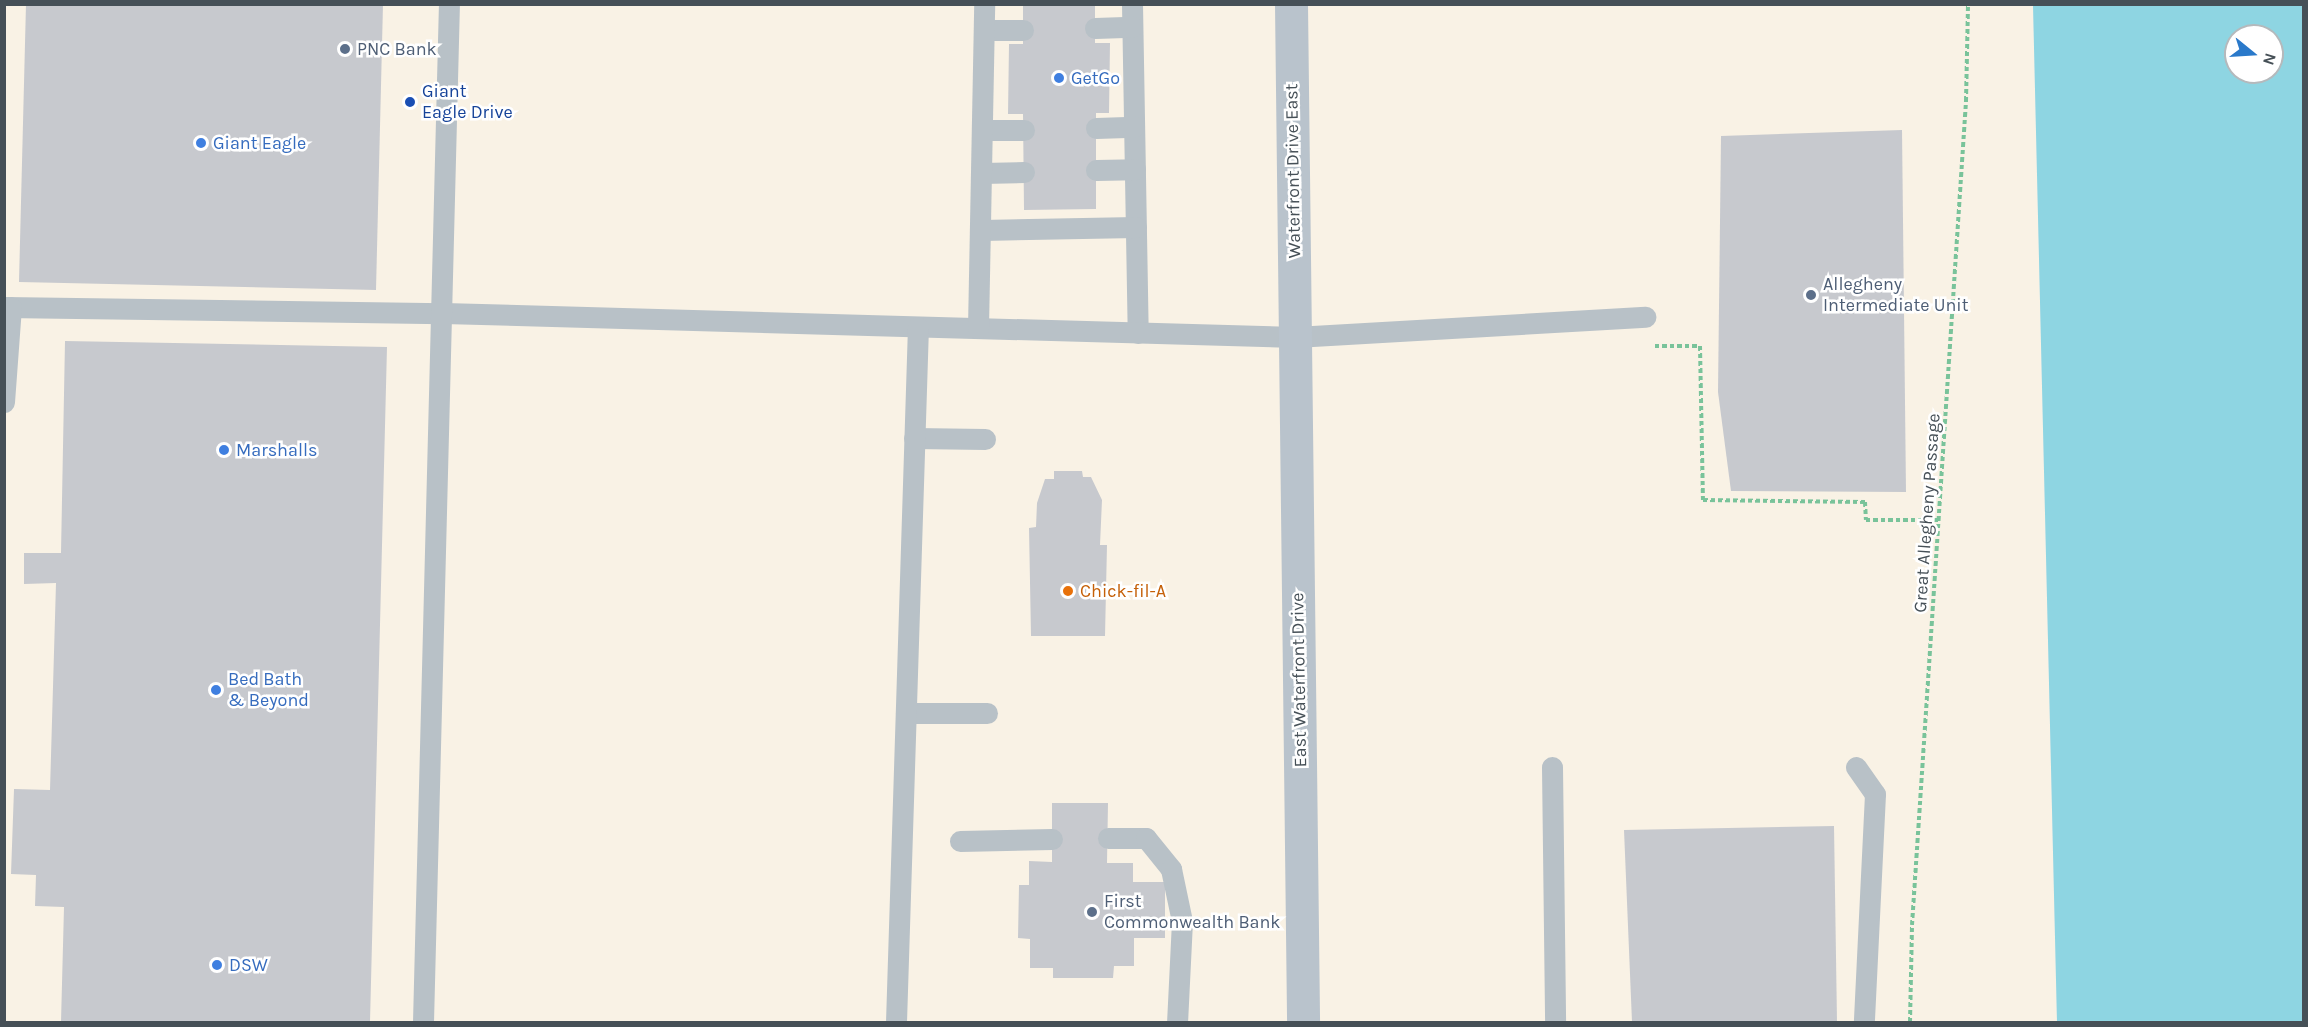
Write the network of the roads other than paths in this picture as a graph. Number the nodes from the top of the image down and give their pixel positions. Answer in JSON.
{"nodes":[{"id":1,"x":449,"y":4,"type":"edge"},
{"id":2,"x":984,"y":4,"type":"edge"},
{"id":3,"x":1132,"y":4,"type":"edge"},
{"id":4,"x":1291,"y":4,"type":"edge"},
{"id":5,"x":1132,"y":27,"type":"junction"},
{"id":6,"x":1095,"y":28,"type":"dead end"},
{"id":7,"x":984,"y":30,"type":"junction"},
{"id":8,"x":1023,"y":30,"type":"dead end"},
{"id":9,"x":1134,"y":127,"type":"junction"},
{"id":10,"x":1096,"y":128,"type":"dead end"},
{"id":11,"x":982,"y":130,"type":"junction"},
{"id":12,"x":1024,"y":130,"type":"dead end"},
{"id":13,"x":1135,"y":169,"type":"junction"},
{"id":14,"x":1096,"y":170,"type":"dead end"},
{"id":15,"x":1024,"y":172,"type":"dead end"},
{"id":16,"x":982,"y":173,"type":"junction"},
{"id":17,"x":1136,"y":227,"type":"junction"},
{"id":18,"x":982,"y":230,"type":"junction"},
{"id":19,"x":8,"y":307,"type":"edge"},
{"id":20,"x":443,"y":313,"type":"junction"},
{"id":21,"x":1645,"y":317,"type":"dead end"},
{"id":22,"x":918,"y":327,"type":"junction"},
{"id":23,"x":978,"y":328,"type":"junction"},
{"id":24,"x":1138,"y":333,"type":"junction"},
{"id":25,"x":1295,"y":337,"type":"junction"},
{"id":26,"x":4,"y":402,"type":"edge"},
{"id":27,"x":914,"y":438,"type":"junction"},
{"id":28,"x":985,"y":439,"type":"dead end"},
{"id":29,"x":906,"y":713,"type":"junction"},
{"id":30,"x":987,"y":713,"type":"dead end"},
{"id":31,"x":1552,"y":767,"type":"dead end"},
{"id":32,"x":1856,"y":767,"type":"dead end"},
{"id":33,"x":1108,"y":838,"type":"dead end"},
{"id":34,"x":1052,"y":839,"type":"dead end"},
{"id":35,"x":960,"y":840,"type":"dead end"},
{"id":36,"x":423,"y":1023,"type":"edge"},
{"id":37,"x":896,"y":1023,"type":"edge"},
{"id":38,"x":1177,"y":1023,"type":"edge"},
{"id":39,"x":1303,"y":1023,"type":"edge"},
{"id":40,"x":1555,"y":1023,"type":"edge"},
{"id":41,"x":1864,"y":1023,"type":"edge"}],
"edges":[{"from":1,"to":20,"type":"lane"},
{"from":2,"to":7,"type":"lane"},
{"from":3,"to":5,"type":"lane"},
{"from":4,"to":25,"type":"street","name":"Waterfront Drive East"},
{"from":5,"to":6,"type":"lane"},
{"from":5,"to":9,"type":"lane"},
{"from":7,"to":8,"type":"lane"},
{"from":7,"to":11,"type":"lane"},
{"from":9,"to":10,"type":"lane"},
{"from":9,"to":13,"type":"lane"},
{"from":11,"to":12,"type":"lane"},
{"from":11,"to":16,"type":"lane"},
{"from":13,"to":14,"type":"lane"},
{"from":13,"to":17,"type":"lane"},
{"from":15,"to":16,"type":"lane"},
{"from":16,"to":18,"type":"lane"},
{"from":17,"to":18,"type":"lane"},
{"from":17,"to":24,"type":"lane"},
{"from":18,"to":23,"type":"lane"},
{"from":19,"to":20,"type":"lane"},
{"from":19,"to":26,"type":"lane"},
{"from":20,"to":22,"type":"lane"},
{"from":20,"to":36,"type":"lane"},
{"from":21,"to":25,"type":"lane"},
{"from":22,"to":23,"type":"lane"},
{"from":22,"to":27,"type":"lane"},
{"from":23,"to":24,"type":"lane"},
{"from":24,"to":25,"type":"lane"},
{"from":25,"to":39,"type":"street","name":"East Waterfront Drive"},
{"from":27,"to":28,"type":"lane"},
{"from":27,"to":29,"type":"lane"},
{"from":29,"to":30,"type":"lane"},
{"from":29,"to":37,"type":"lane"},
{"from":31,"to":40,"type":"lane"},
{"from":32,"to":41,"type":"lane"},
{"from":33,"to":38,"type":"lane"},
{"from":34,"to":35,"type":"lane"}]}
